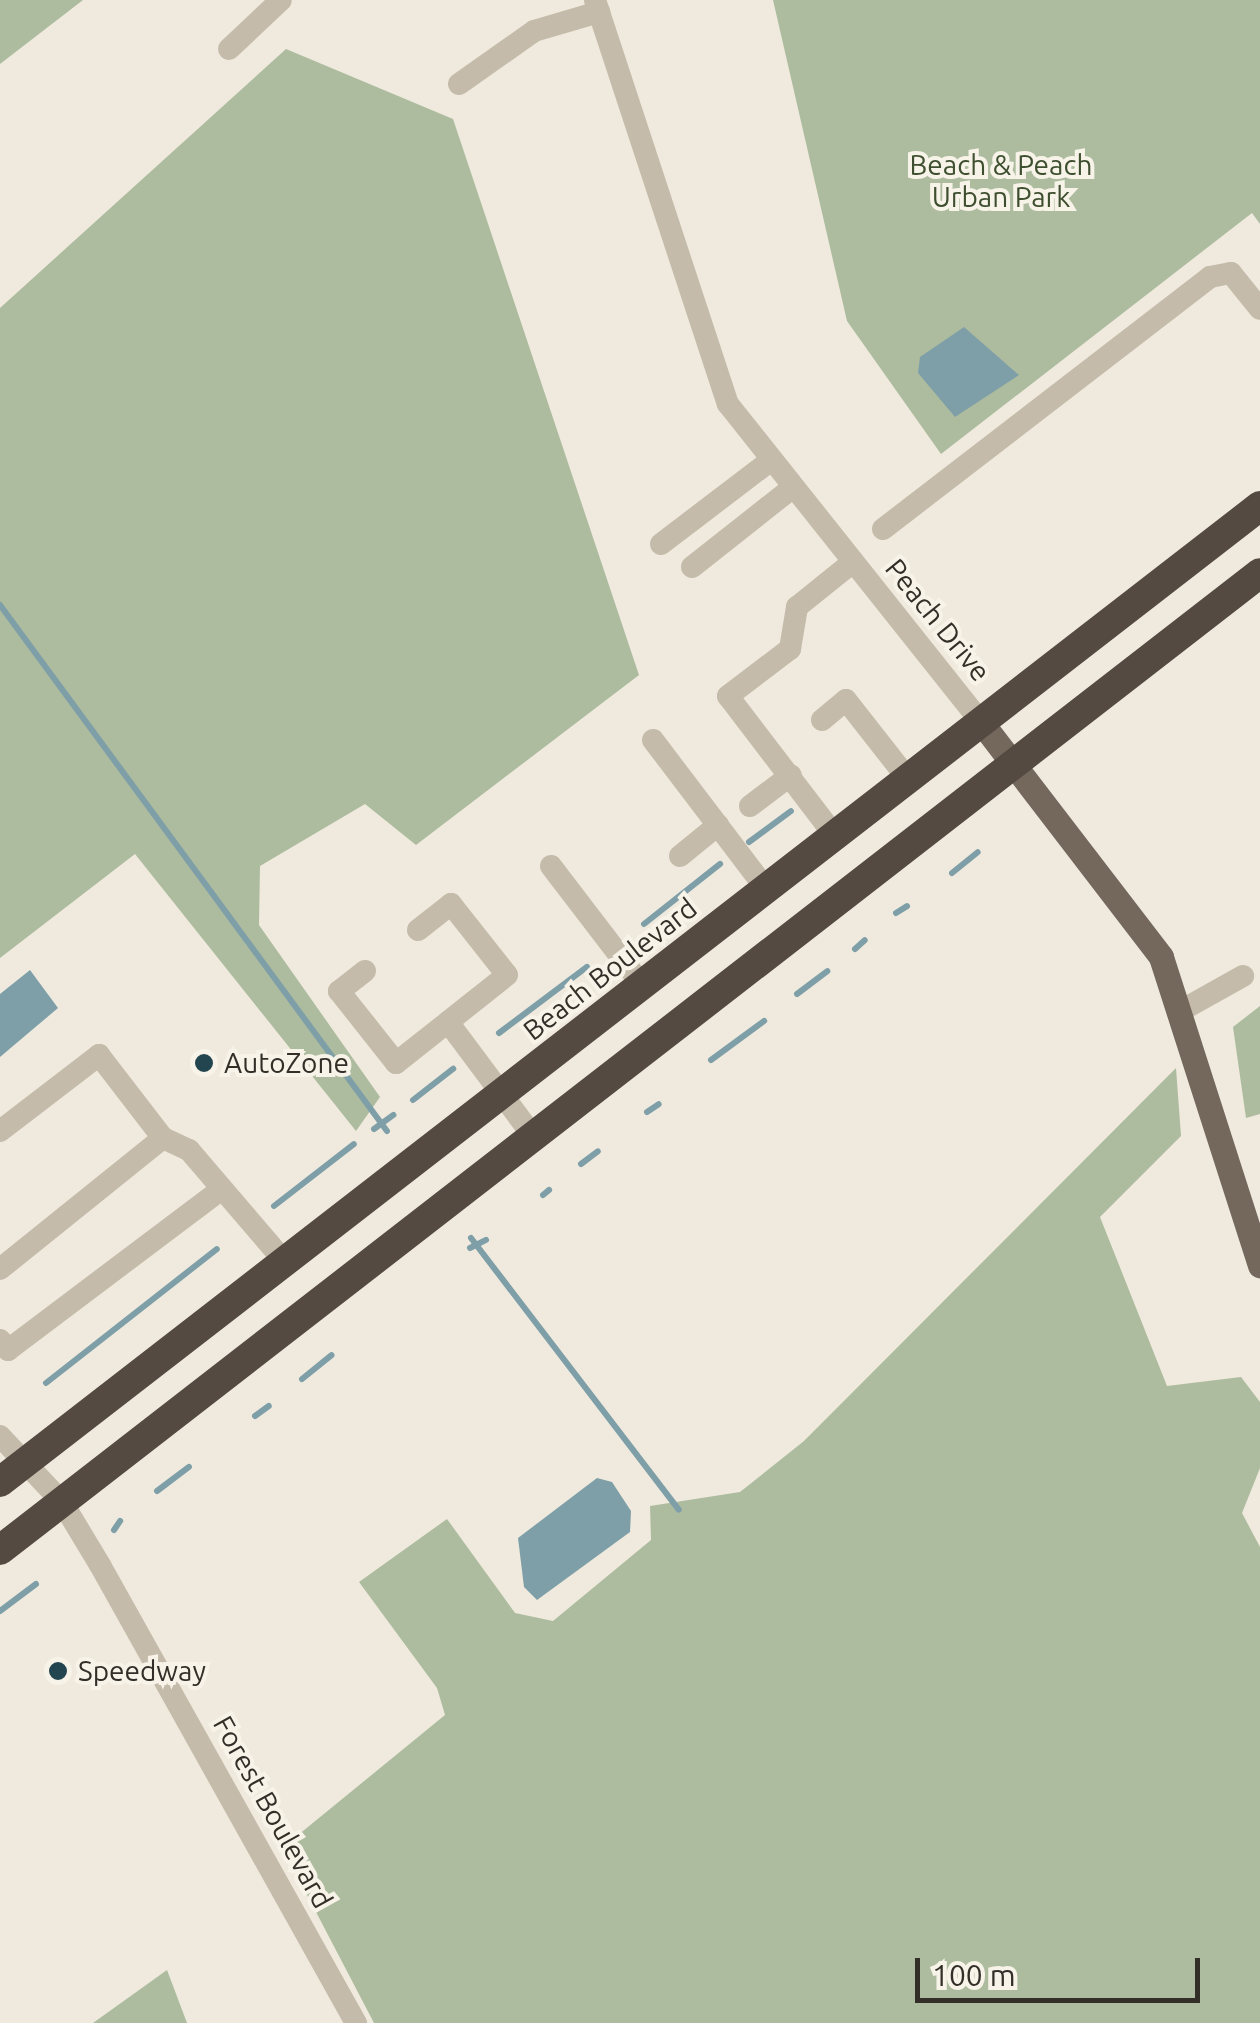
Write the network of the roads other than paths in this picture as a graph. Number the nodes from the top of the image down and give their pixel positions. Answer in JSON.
{"nodes":[{"id":1,"x":281,"y":0,"type":"edge"},
{"id":2,"x":597,"y":6,"type":"edge"},
{"id":3,"x":229,"y":49,"type":"dead end"},
{"id":4,"x":460,"y":84,"type":"dead end"},
{"id":5,"x":1260,"y":309,"type":"edge"},
{"id":6,"x":770,"y":461,"type":"junction"},
{"id":7,"x":792,"y":488,"type":"junction"},
{"id":8,"x":1260,"y":506,"type":"edge"},
{"id":9,"x":883,"y":529,"type":"dead end"},
{"id":10,"x":661,"y":544,"type":"dead end"},
{"id":11,"x":854,"y":562,"type":"junction"},
{"id":12,"x":692,"y":567,"type":"dead end"},
{"id":13,"x":1260,"y":573,"type":"edge"},
{"id":14,"x":822,"y":720,"type":"dead end"},
{"id":15,"x":981,"y":722,"type":"junction"},
{"id":16,"x":653,"y":740,"type":"dead end"},
{"id":17,"x":1014,"y":764,"type":"junction"},
{"id":18,"x":790,"y":775,"type":"junction"},
{"id":19,"x":908,"y":778,"type":"junction"},
{"id":20,"x":750,"y":806,"type":"dead end"},
{"id":21,"x":718,"y":825,"type":"junction"},
{"id":22,"x":835,"y":836,"type":"junction"},
{"id":23,"x":680,"y":856,"type":"dead end"},
{"id":24,"x":552,"y":866,"type":"dead end"},
{"id":25,"x":766,"y":889,"type":"junction"},
{"id":26,"x":418,"y":930,"type":"dead end"},
{"id":27,"x":365,"y":970,"type":"dead end"},
{"id":28,"x":1243,"y":976,"type":"dead end"},
{"id":29,"x":642,"y":985,"type":"junction"},
{"id":30,"x":1182,"y":1010,"type":"junction"},
{"id":31,"x":448,"y":1022,"type":"junction"},
{"id":32,"x":504,"y":1092,"type":"junction"},
{"id":33,"x":0,"y":1131,"type":"edge"},
{"id":34,"x":533,"y":1136,"type":"junction"},
{"id":35,"x":163,"y":1138,"type":"junction"},
{"id":36,"x":220,"y":1190,"type":"junction"},
{"id":37,"x":285,"y":1262,"type":"junction"},
{"id":38,"x":1260,"y":1266,"type":"edge"},
{"id":39,"x":0,"y":1269,"type":"edge"},
{"id":40,"x":0,"y":1340,"type":"edge"},
{"id":41,"x":0,"y":1436,"type":"edge"},
{"id":42,"x":11,"y":1474,"type":"edge"},
{"id":43,"x":62,"y":1502,"type":"junction"},
{"id":44,"x":0,"y":1550,"type":"edge"},
{"id":45,"x":356,"y":2023,"type":"edge"}],
"edges":[{"from":1,"to":3,"type":"street"},
{"from":2,"to":4,"type":"street"},
{"from":2,"to":6,"type":"street","name":"Peach Drive"},
{"from":5,"to":9,"type":"street"},
{"from":6,"to":7,"type":"street","name":"Peach Drive"},
{"from":6,"to":10,"type":"street"},
{"from":7,"to":11,"type":"street","name":"Peach Drive"},
{"from":7,"to":12,"type":"street"},
{"from":8,"to":15,"type":"highway","name":"Beach Boulevard"},
{"from":11,"to":15,"type":"street","name":"Peach Drive"},
{"from":11,"to":18,"type":"street"},
{"from":13,"to":17,"type":"highway"},
{"from":14,"to":19,"type":"street"},
{"from":15,"to":17,"type":"main road","name":"Peach Drive"},
{"from":15,"to":19,"type":"highway","name":"Beach Boulevard"},
{"from":16,"to":21,"type":"street"},
{"from":17,"to":30,"type":"main road","name":"Peach Drive"},
{"from":17,"to":34,"type":"highway"},
{"from":18,"to":20,"type":"street"},
{"from":18,"to":22,"type":"street"},
{"from":19,"to":22,"type":"highway","name":"Beach Boulevard"},
{"from":21,"to":23,"type":"street"},
{"from":21,"to":25,"type":"street"},
{"from":22,"to":25,"type":"highway","name":"Beach Boulevard"},
{"from":24,"to":29,"type":"street"},
{"from":25,"to":29,"type":"highway","name":"Beach Boulevard"},
{"from":26,"to":31,"type":"street"},
{"from":27,"to":31,"type":"street"},
{"from":28,"to":30,"type":"street"},
{"from":29,"to":32,"type":"highway","name":"Beach Boulevard"},
{"from":30,"to":38,"type":"main road","name":"Peach Drive"},
{"from":31,"to":32,"type":"street"},
{"from":32,"to":34,"type":"street"},
{"from":32,"to":37,"type":"highway","name":"Beach Boulevard"},
{"from":33,"to":35,"type":"street"},
{"from":34,"to":43,"type":"highway"},
{"from":35,"to":36,"type":"street"},
{"from":35,"to":39,"type":"street"},
{"from":36,"to":37,"type":"street"},
{"from":36,"to":40,"type":"street"},
{"from":37,"to":42,"type":"highway","name":"Beach Boulevard"},
{"from":41,"to":42,"type":"street","name":"Forest Boulevard"},
{"from":42,"to":43,"type":"street","name":"Forest Boulevard"},
{"from":43,"to":44,"type":"highway"},
{"from":43,"to":45,"type":"street","name":"Forest Boulevard"}]}
